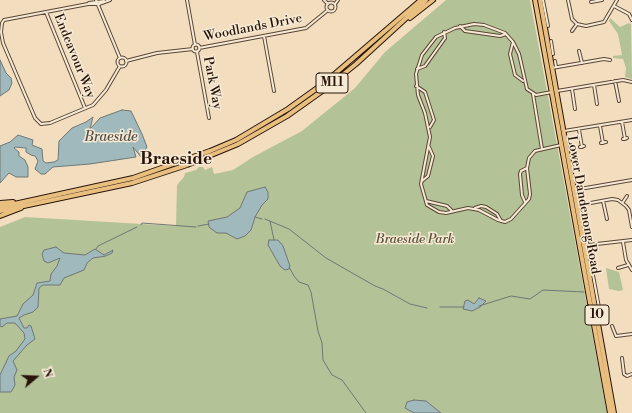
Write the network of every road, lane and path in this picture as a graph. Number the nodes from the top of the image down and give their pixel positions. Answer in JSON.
{"nodes":[{"id":1,"x":110,"y":0,"type":"edge"},
{"id":2,"x":187,"y":0,"type":"edge"},
{"id":3,"x":324,"y":0,"type":"edge"},
{"id":4,"x":338,"y":0,"type":"edge"},
{"id":5,"x":417,"y":0,"type":"edge"},
{"id":6,"x":421,"y":0,"type":"edge"},
{"id":7,"x":426,"y":0,"type":"edge"},
{"id":8,"x":434,"y":0,"type":"edge"},
{"id":9,"x":535,"y":0,"type":"edge"},
{"id":10,"x":540,"y":0,"type":"edge"},
{"id":11,"x":544,"y":0,"type":"edge"},
{"id":12,"x":568,"y":0,"type":"edge"},
{"id":13,"x":602,"y":0,"type":"edge"},
{"id":14,"x":617,"y":0,"type":"edge"},
{"id":15,"x":106,"y":1,"type":"edge"},
{"id":16,"x":96,"y":2,"type":"edge"},
{"id":17,"x":591,"y":2,"type":"dead end"},
{"id":18,"x":328,"y":4,"type":"junction"},
{"id":19,"x":334,"y":4,"type":"junction"},
{"id":20,"x":614,"y":6,"type":"junction"},
{"id":21,"x":328,"y":10,"type":"junction"},
{"id":22,"x":46,"y":12,"type":"junction"},
{"id":23,"x":632,"y":20,"type":"edge"},
{"id":24,"x":395,"y":23,"type":"junction"},
{"id":25,"x":547,"y":24,"type":"junction"},
{"id":26,"x":577,"y":24,"type":"junction"},
{"id":27,"x":460,"y":26,"type":"junction"},
{"id":28,"x":572,"y":31,"type":"dead end"},
{"id":29,"x":444,"y":32,"type":"junction"},
{"id":30,"x":506,"y":34,"type":"junction"},
{"id":31,"x":264,"y":36,"type":"junction"},
{"id":32,"x":551,"y":41,"type":"dead end"},
{"id":33,"x":513,"y":42,"type":"junction"},
{"id":34,"x":195,"y":45,"type":"junction"},
{"id":35,"x":550,"y":45,"type":"junction"},
{"id":36,"x":199,"y":48,"type":"junction"},
{"id":37,"x":193,"y":49,"type":"junction"},
{"id":38,"x":579,"y":51,"type":"dead end"},
{"id":39,"x":197,"y":52,"type":"junction"},
{"id":40,"x":553,"y":54,"type":"dead end"},
{"id":41,"x":120,"y":58,"type":"junction"},
{"id":42,"x":610,"y":60,"type":"dead end"},
{"id":43,"x":126,"y":61,"type":"junction"},
{"id":44,"x":555,"y":61,"type":"dead end"},
{"id":45,"x":582,"y":63,"type":"junction"},
{"id":46,"x":120,"y":66,"type":"junction"},
{"id":47,"x":554,"y":68,"type":"junction"},
{"id":48,"x":417,"y":69,"type":"junction"},
{"id":49,"x":344,"y":74,"type":"junction"},
{"id":50,"x":524,"y":81,"type":"junction"},
{"id":51,"x":615,"y":81,"type":"junction"},
{"id":52,"x":632,"y":82,"type":"edge"},
{"id":53,"x":594,"y":85,"type":"junction"},
{"id":54,"x":416,"y":86,"type":"junction"},
{"id":55,"x":572,"y":89,"type":"junction"},
{"id":56,"x":274,"y":91,"type":"dead end"},
{"id":57,"x":554,"y":92,"type":"junction"},
{"id":58,"x":533,"y":94,"type":"junction"},
{"id":59,"x":619,"y":100,"type":"dead end"},
{"id":60,"x":597,"y":104,"type":"dead end"},
{"id":61,"x":85,"y":108,"type":"junction"},
{"id":62,"x":575,"y":109,"type":"dead end"},
{"id":63,"x":209,"y":118,"type":"dead end"},
{"id":64,"x":632,"y":120,"type":"edge"},
{"id":65,"x":622,"y":122,"type":"junction"},
{"id":66,"x":600,"y":126,"type":"junction"},
{"id":67,"x":429,"y":128,"type":"junction"},
{"id":68,"x":579,"y":130,"type":"junction"},
{"id":69,"x":564,"y":133,"type":"junction"},
{"id":70,"x":625,"y":139,"type":"dead end"},
{"id":71,"x":604,"y":143,"type":"dead end"},
{"id":72,"x":562,"y":144,"type":"junction"},
{"id":73,"x":429,"y":147,"type":"junction"},
{"id":74,"x":582,"y":147,"type":"dead end"},
{"id":75,"x":224,"y":148,"type":"junction"},
{"id":76,"x":542,"y":149,"type":"junction"},
{"id":77,"x":527,"y":168,"type":"junction"},
{"id":78,"x":632,"y":180,"type":"edge"},
{"id":79,"x":422,"y":181,"type":"junction"},
{"id":80,"x":574,"y":190,"type":"junction"},
{"id":81,"x":627,"y":196,"type":"dead end"},
{"id":82,"x":426,"y":201,"type":"junction"},
{"id":83,"x":603,"y":201,"type":"junction"},
{"id":84,"x":31,"y":202,"type":"junction"},
{"id":85,"x":525,"y":202,"type":"junction"},
{"id":86,"x":622,"y":202,"type":"junction"},
{"id":87,"x":0,"y":203,"type":"edge"},
{"id":88,"x":579,"y":205,"type":"junction"},
{"id":89,"x":0,"y":207,"type":"edge"},
{"id":90,"x":474,"y":209,"type":"junction"},
{"id":91,"x":0,"y":211,"type":"edge"},
{"id":92,"x":452,"y":212,"type":"junction"},
{"id":93,"x":0,"y":216,"type":"edge"},
{"id":94,"x":607,"y":219,"type":"dead end"},
{"id":95,"x":501,"y":221,"type":"junction"},
{"id":96,"x":632,"y":227,"type":"edge"},
{"id":97,"x":632,"y":240,"type":"edge"},
{"id":98,"x":623,"y":242,"type":"junction"},
{"id":99,"x":584,"y":246,"type":"junction"},
{"id":100,"x":631,"y":267,"type":"edge"},
{"id":101,"x":618,"y":268,"type":"dead end"},
{"id":102,"x":612,"y":326,"type":"dead end"},
{"id":103,"x":632,"y":334,"type":"edge"},
{"id":104,"x":622,"y":358,"type":"dead end"},
{"id":105,"x":632,"y":374,"type":"edge"},
{"id":106,"x":610,"y":413,"type":"edge"},
{"id":107,"x":614,"y":413,"type":"edge"}],
"edges":[{"from":1,"to":15,"type":"street"},
{"from":2,"to":34,"type":"street"},
{"from":3,"to":18,"type":"street"},
{"from":4,"to":19,"type":"street"},
{"from":5,"to":24,"type":"highway"},
{"from":6,"to":24,"type":"highway","number":"M11"},
{"from":7,"to":49,"type":"highway","number":"M11"},
{"from":8,"to":49,"type":"highway"},
{"from":9,"to":57,"type":"highway","name":"Lower Dandenong Road","number":"10"},
{"from":10,"to":25,"type":"highway","name":"Lower Dandenong Road","number":"10"},
{"from":11,"to":25,"type":"street","name":"Lower Dandenong Road"},
{"from":12,"to":26,"type":"street"},
{"from":13,"to":17,"type":"street"},
{"from":14,"to":20,"type":"street"},
{"from":15,"to":16,"type":"street"},
{"from":16,"to":22,"type":"street"},
{"from":16,"to":41,"type":"street"},
{"from":18,"to":19,"type":"street"},
{"from":18,"to":21,"type":"street"},
{"from":19,"to":21,"type":"street","name":"Woodlands Drive"},
{"from":20,"to":23,"type":"street"},
{"from":20,"to":26,"type":"street"},
{"from":21,"to":31,"type":"street","name":"Woodlands Drive"},
{"from":22,"to":61,"type":"street","name":"Endeavour Way"},
{"from":22,"to":61,"type":"street"},
{"from":24,"to":75,"type":"highway","number":"M11"},
{"from":25,"to":35,"type":"highway","name":"Lower Dandenong Road","number":"10"},
{"from":26,"to":28,"type":"street"},
{"from":27,"to":29,"type":"street"},
{"from":27,"to":30,"type":"street"},
{"from":27,"to":30,"type":"street"},
{"from":29,"to":48,"type":"street"},
{"from":29,"to":48,"type":"street"},
{"from":30,"to":33,"type":"street"},
{"from":31,"to":36,"type":"street","name":"Woodlands Drive"},
{"from":31,"to":56,"type":"street"},
{"from":32,"to":35,"type":"street","name":"Lower Dandenong Road"},
{"from":33,"to":50,"type":"street"},
{"from":33,"to":50,"type":"street"},
{"from":34,"to":36,"type":"street"},
{"from":34,"to":37,"type":"street"},
{"from":35,"to":40,"type":"street","name":"Lower Dandenong Road"},
{"from":35,"to":47,"type":"highway","name":"Lower Dandenong Road","number":"10"},
{"from":36,"to":39,"type":"street"},
{"from":37,"to":39,"type":"street"},
{"from":37,"to":43,"type":"street","name":"Woodlands Drive"},
{"from":38,"to":45,"type":"street"},
{"from":39,"to":63,"type":"street","name":"Park Way"},
{"from":41,"to":43,"type":"street"},
{"from":41,"to":46,"type":"street"},
{"from":42,"to":45,"type":"street"},
{"from":43,"to":46,"type":"street"},
{"from":44,"to":47,"type":"street","name":"Lower Dandenong Road"},
{"from":45,"to":47,"type":"street"},
{"from":46,"to":61,"type":"street"},
{"from":47,"to":57,"type":"highway","name":"Lower Dandenong Road","number":"10"},
{"from":48,"to":54,"type":"street"},
{"from":49,"to":75,"type":"highway","number":"M11"},
{"from":50,"to":58,"type":"street"},
{"from":51,"to":52,"type":"street"},
{"from":51,"to":53,"type":"street"},
{"from":51,"to":59,"type":"street"},
{"from":53,"to":55,"type":"street"},
{"from":53,"to":60,"type":"street"},
{"from":54,"to":67,"type":"street"},
{"from":54,"to":67,"type":"street"},
{"from":55,"to":57,"type":"street"},
{"from":55,"to":62,"type":"street"},
{"from":57,"to":58,"type":"street"},
{"from":57,"to":69,"type":"highway","name":"Lower Dandenong Road","number":"10"},
{"from":57,"to":72,"type":"highway","name":"Lower Dandenong Road","number":"10"},
{"from":58,"to":76,"type":"street"},
{"from":64,"to":65,"type":"street"},
{"from":65,"to":66,"type":"street"},
{"from":65,"to":70,"type":"street"},
{"from":66,"to":68,"type":"street"},
{"from":66,"to":71,"type":"street"},
{"from":67,"to":73,"type":"street"},
{"from":68,"to":69,"type":"street"},
{"from":68,"to":74,"type":"street"},
{"from":69,"to":80,"type":"highway","name":"Lower Dandenong Road","number":"10"},
{"from":72,"to":76,"type":"street"},
{"from":72,"to":99,"type":"highway","name":"Lower Dandenong Road","number":"10"},
{"from":73,"to":79,"type":"street"},
{"from":73,"to":79,"type":"street"},
{"from":75,"to":84,"type":"highway","number":"M11"},
{"from":76,"to":77,"type":"street"},
{"from":77,"to":85,"type":"street"},
{"from":77,"to":85,"type":"street"},
{"from":78,"to":80,"type":"street"},
{"from":79,"to":82,"type":"street"},
{"from":80,"to":88,"type":"highway","name":"Lower Dandenong Road","number":"10"},
{"from":81,"to":86,"type":"street"},
{"from":82,"to":92,"type":"street"},
{"from":82,"to":92,"type":"street"},
{"from":83,"to":86,"type":"street"},
{"from":83,"to":88,"type":"street"},
{"from":83,"to":94,"type":"street"},
{"from":84,"to":87,"type":"highway"},
{"from":84,"to":89,"type":"highway","number":"M11"},
{"from":84,"to":91,"type":"highway","number":"M11"},
{"from":84,"to":93,"type":"highway"},
{"from":85,"to":95,"type":"street"},
{"from":86,"to":96,"type":"street"},
{"from":88,"to":99,"type":"highway","name":"Lower Dandenong Road","number":"10"},
{"from":90,"to":92,"type":"street"},
{"from":90,"to":95,"type":"street"},
{"from":90,"to":95,"type":"street"},
{"from":97,"to":98,"type":"street"},
{"from":98,"to":99,"type":"street"},
{"from":98,"to":100,"type":"street"},
{"from":99,"to":106,"type":"highway","name":"Lower Dandenong Road","number":"10"},
{"from":99,"to":107,"type":"highway","name":"Lower Dandenong Road","number":"10"},
{"from":100,"to":101,"type":"street"},
{"from":102,"to":103,"type":"street"},
{"from":104,"to":105,"type":"street"}]}
